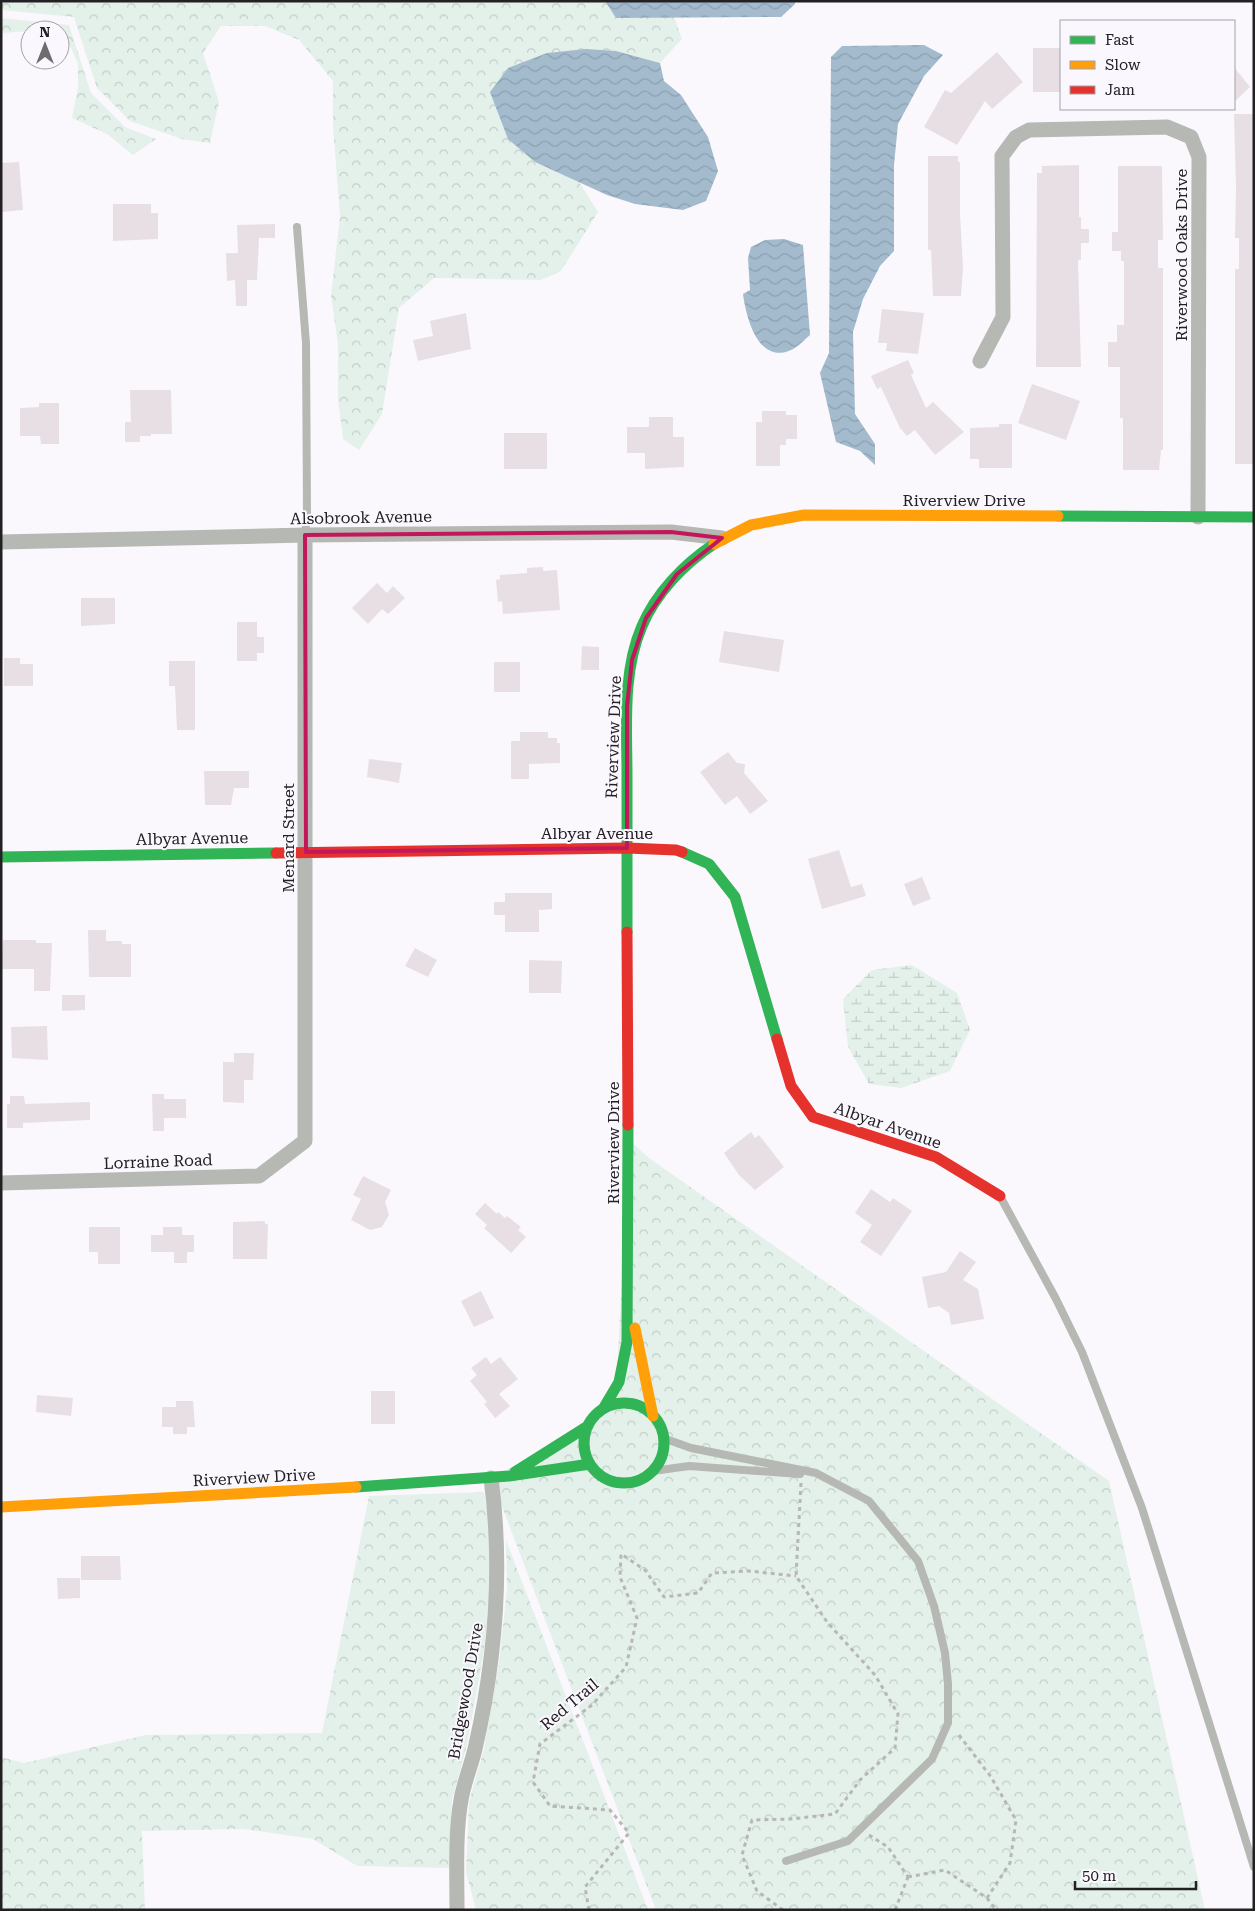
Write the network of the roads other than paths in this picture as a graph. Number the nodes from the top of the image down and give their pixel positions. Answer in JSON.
{"nodes":[{"id":1,"x":297,"y":227,"type":"dead end"},
{"id":2,"x":980,"y":360,"type":"dead end"},
{"id":3,"x":1198,"y":517,"type":"junction"},
{"id":4,"x":1254,"y":517,"type":"edge"},
{"id":5,"x":305,"y":535,"type":"junction"},
{"id":6,"x":722,"y":538,"type":"junction"},
{"id":7,"x":1,"y":542,"type":"edge"},
{"id":8,"x":626,"y":848,"type":"junction"},
{"id":9,"x":306,"y":852,"type":"junction"},
{"id":10,"x":1,"y":857,"type":"edge"},
{"id":11,"x":304,"y":1141,"type":"joint"},
{"id":12,"x":1,"y":1183,"type":"edge"},
{"id":13,"x":1000,"y":1196,"type":"joint"},
{"id":14,"x":628,"y":1297,"type":"junction"},
{"id":15,"x":603,"y":1409,"type":"junction"},
{"id":16,"x":653,"y":1416,"type":"junction"},
{"id":17,"x":588,"y":1426,"type":"junction"},
{"id":18,"x":664,"y":1438,"type":"junction"},
{"id":19,"x":590,"y":1464,"type":"junction"},
{"id":20,"x":653,"y":1471,"type":"junction"},
{"id":21,"x":816,"y":1473,"type":"junction"},
{"id":22,"x":509,"y":1476,"type":"junction"},
{"id":23,"x":491,"y":1478,"type":"junction"},
{"id":24,"x":1,"y":1507,"type":"edge"},
{"id":25,"x":786,"y":1861,"type":"dead end"},
{"id":26,"x":1254,"y":1867,"type":"edge"},
{"id":27,"x":457,"y":1910,"type":"edge"}],
"edges":[{"from":1,"to":5,"type":"lane"},
{"from":2,"to":3,"type":"street","name":"Riverwood Oaks Drive"},
{"from":3,"to":4,"type":"street","name":"Riverview Drive"},
{"from":3,"to":6,"type":"street","name":"Riverview Drive"},
{"from":5,"to":6,"type":"street","name":"Alsobrook Avenue"},
{"from":5,"to":7,"type":"street","name":"Alsobrook Avenue"},
{"from":5,"to":9,"type":"street","name":"Menard Street"},
{"from":6,"to":8,"type":"street","name":"Riverview Drive"},
{"from":8,"to":9,"type":"street","name":"Albyar Avenue"},
{"from":8,"to":13,"type":"street","name":"Albyar Avenue"},
{"from":8,"to":14,"type":"street","name":"Riverview Drive"},
{"from":9,"to":10,"type":"street","name":"Albyar Avenue"},
{"from":9,"to":11,"type":"street","name":"Menard Street"},
{"from":11,"to":12,"type":"street","name":"Lorraine Road"},
{"from":13,"to":26,"type":"lane"},
{"from":14,"to":15,"type":"street","name":"Riverview Drive"},
{"from":14,"to":16,"type":"street","name":"Riverview Drive"},
{"from":15,"to":16,"type":"street"},
{"from":15,"to":17,"type":"street","name":"Riverview Drive"},
{"from":16,"to":18,"type":"street","name":"Riverview Drive"},
{"from":17,"to":19,"type":"street"},
{"from":17,"to":22,"type":"street","name":"Riverview Drive"},
{"from":18,"to":20,"type":"street"},
{"from":18,"to":21,"type":"lane"},
{"from":19,"to":20,"type":"street"},
{"from":19,"to":22,"type":"street","name":"Riverview Drive"},
{"from":20,"to":21,"type":"lane"},
{"from":21,"to":25,"type":"lane"},
{"from":22,"to":23,"type":"street","name":"Riverview Drive"},
{"from":23,"to":24,"type":"street","name":"Riverview Drive"},
{"from":23,"to":27,"type":"street","name":"Bridgewood Drive"}]}
